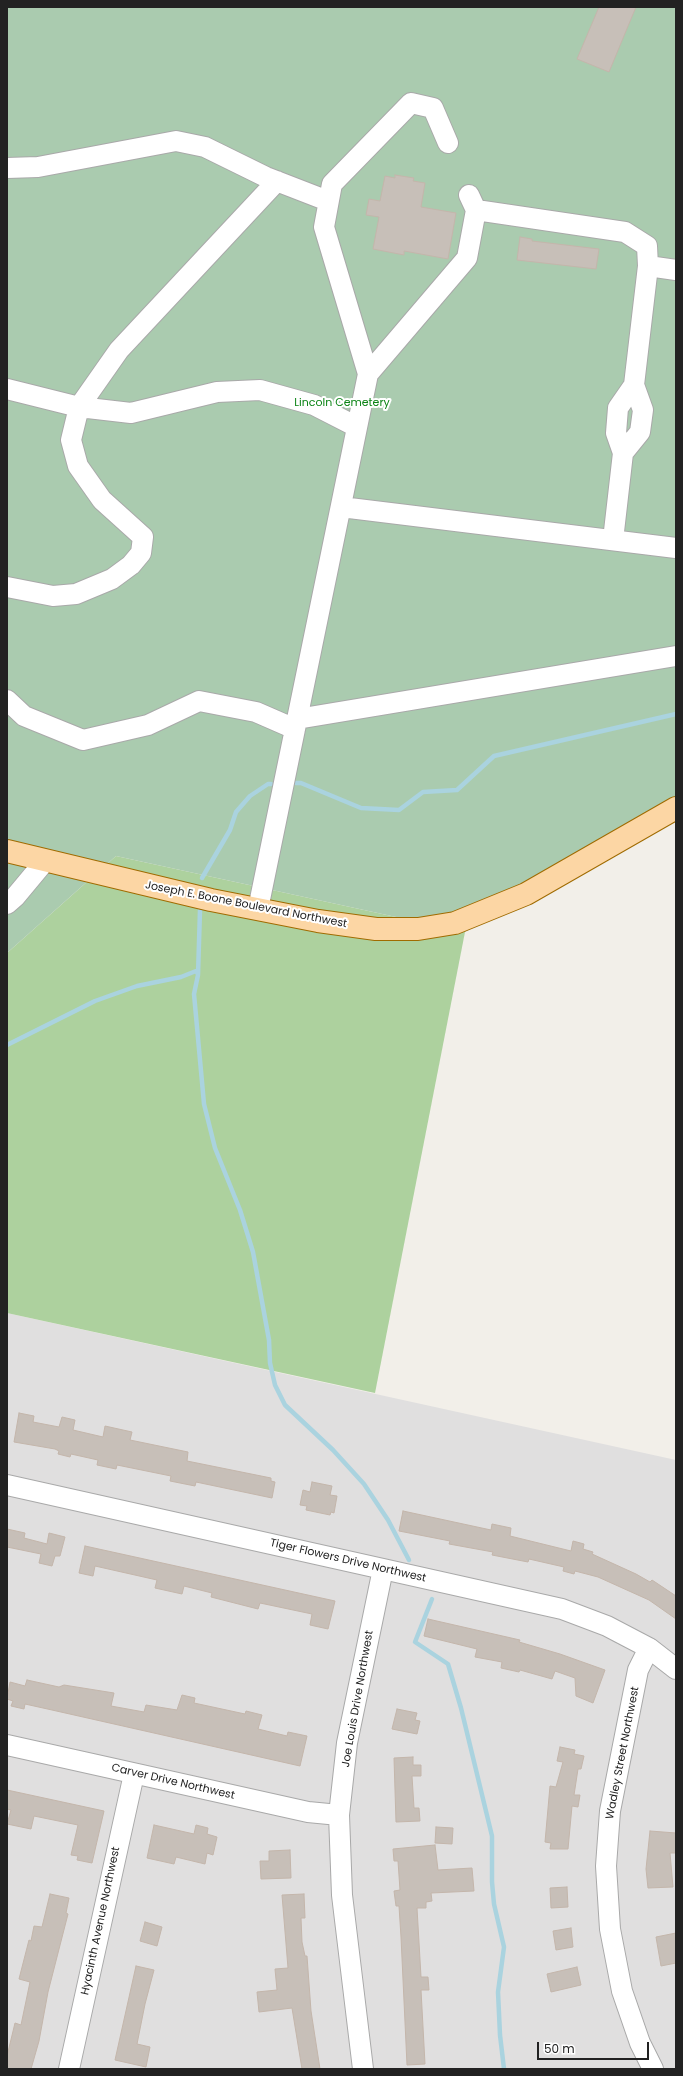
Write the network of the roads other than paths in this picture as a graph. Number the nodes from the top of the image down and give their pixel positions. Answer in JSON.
{"nodes":[{"id":1,"x":448,"y":143,"type":"dead end"},
{"id":2,"x":7,"y":168,"type":"edge"},
{"id":3,"x":276,"y":182,"type":"junction"},
{"id":4,"x":328,"y":201,"type":"junction"},
{"id":5,"x":648,"y":266,"type":"junction"},
{"id":6,"x":676,"y":270,"type":"edge"},
{"id":7,"x":368,"y":374,"type":"junction"},
{"id":8,"x":7,"y":389,"type":"edge"},
{"id":9,"x":79,"y":407,"type":"junction"},
{"id":10,"x":357,"y":428,"type":"junction"},
{"id":11,"x":341,"y":507,"type":"junction"},
{"id":12,"x":613,"y":540,"type":"junction"},
{"id":13,"x":676,"y":548,"type":"edge"},
{"id":14,"x":7,"y":587,"type":"edge"},
{"id":15,"x":676,"y":656,"type":"edge"},
{"id":16,"x":7,"y":700,"type":"edge"},
{"id":17,"x":296,"y":724,"type":"junction"},
{"id":18,"x":676,"y":808,"type":"edge"},
{"id":19,"x":7,"y":851,"type":"edge"},
{"id":20,"x":45,"y":861,"type":"junction"},
{"id":21,"x":7,"y":904,"type":"edge"},
{"id":22,"x":258,"y":909,"type":"junction"},
{"id":23,"x":7,"y":1485,"type":"edge"},
{"id":24,"x":383,"y":1569,"type":"junction"},
{"id":25,"x":649,"y":1648,"type":"junction"},
{"id":26,"x":676,"y":1669,"type":"edge"},
{"id":27,"x":7,"y":1746,"type":"edge"},
{"id":28,"x":134,"y":1774,"type":"junction"},
{"id":29,"x":340,"y":1815,"type":"junction"},
{"id":30,"x":69,"y":2069,"type":"edge"},
{"id":31,"x":363,"y":2069,"type":"edge"},
{"id":32,"x":653,"y":2069,"type":"edge"}],
"edges":[{"from":1,"to":4,"type":"street"},
{"from":2,"to":3,"type":"street"},
{"from":3,"to":4,"type":"street"},
{"from":3,"to":9,"type":"street"},
{"from":4,"to":7,"type":"street"},
{"from":5,"to":6,"type":"street"},
{"from":5,"to":7,"type":"street"},
{"from":5,"to":12,"type":"street"},
{"from":7,"to":10,"type":"street"},
{"from":8,"to":9,"type":"street"},
{"from":9,"to":10,"type":"street"},
{"from":9,"to":14,"type":"street"},
{"from":10,"to":11,"type":"street"},
{"from":11,"to":12,"type":"street"},
{"from":11,"to":17,"type":"street"},
{"from":12,"to":13,"type":"street"},
{"from":15,"to":17,"type":"street"},
{"from":16,"to":17,"type":"street"},
{"from":17,"to":22,"type":"street"},
{"from":18,"to":22,"type":"main road","name":"Joseph E. Boone Boulevard Northwest"},
{"from":19,"to":20,"type":"main road","name":"Joseph E. Boone Boulevard Northwest"},
{"from":20,"to":21,"type":"street"},
{"from":20,"to":22,"type":"main road","name":"Joseph E. Boone Boulevard Northwest"},
{"from":23,"to":24,"type":"street","name":"Tiger Flowers Drive Northwest"},
{"from":24,"to":25,"type":"street","name":"Tiger Flowers Drive Northwest"},
{"from":24,"to":29,"type":"street","name":"Joe Louis Drive Northwest"},
{"from":25,"to":26,"type":"street","name":"Tiger Flowers Drive Northwest"},
{"from":25,"to":32,"type":"street","name":"Wadley Street Northwest"},
{"from":27,"to":28,"type":"street","name":"Carver Drive Northwest"},
{"from":28,"to":29,"type":"street","name":"Carver Drive Northwest"},
{"from":28,"to":30,"type":"street","name":"Hyacinth Avenue Northwest"},
{"from":29,"to":31,"type":"street","name":"Joe Louis Drive Northwest"}]}
